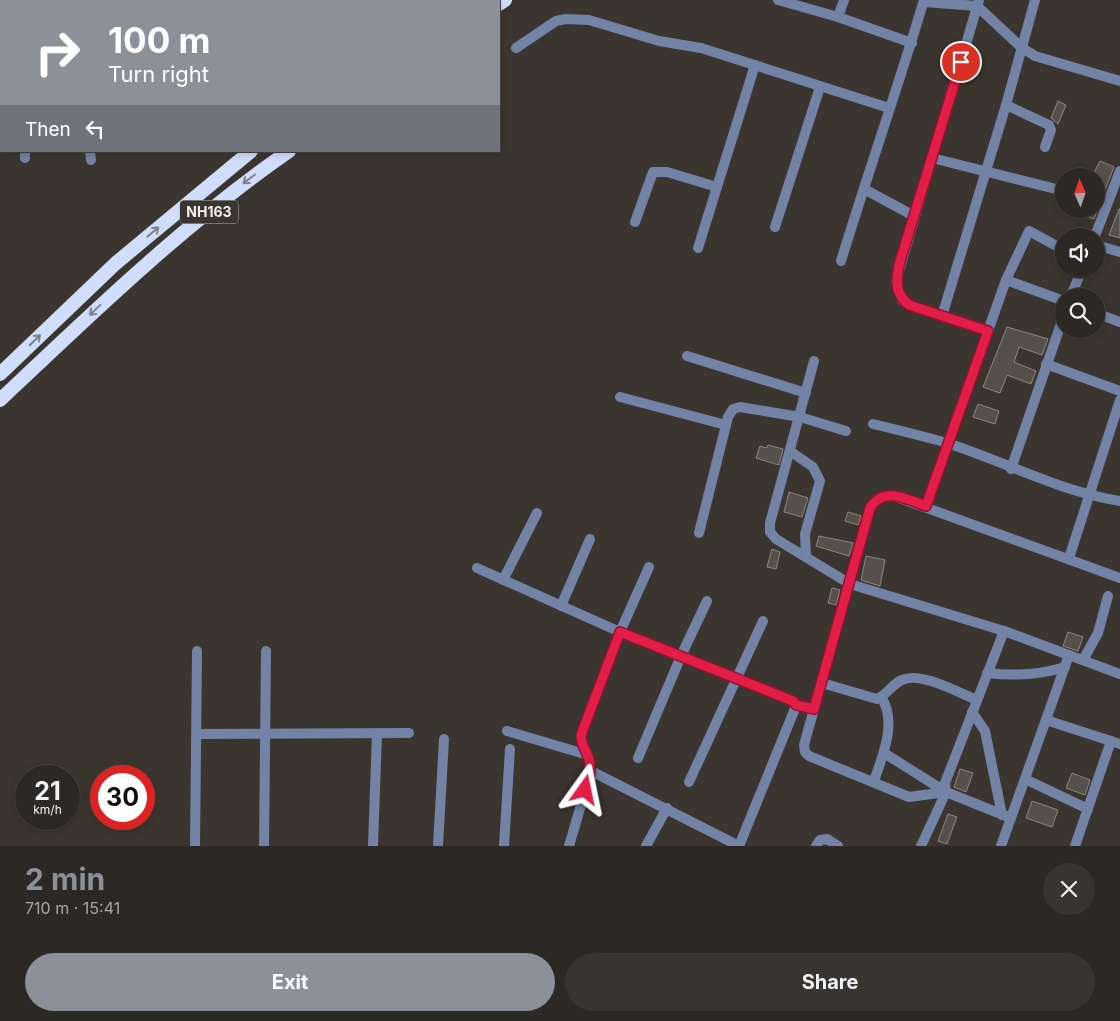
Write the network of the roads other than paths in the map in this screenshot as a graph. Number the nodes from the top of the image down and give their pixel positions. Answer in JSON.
{"nodes":[{"id":1,"x":778,"y":0,"type":"edge"},
{"id":2,"x":844,"y":0,"type":"edge"},
{"id":3,"x":1035,"y":0,"type":"edge"},
{"id":4,"x":924,"y":1,"type":"edge"},
{"id":5,"x":978,"y":3,"type":"edge"},
{"id":6,"x":838,"y":17,"type":"junction"},
{"id":7,"x":912,"y":43,"type":"junction"},
{"id":8,"x":1021,"y":47,"type":"junction"},
{"id":9,"x":516,"y":48,"type":"dead end"},
{"id":10,"x":755,"y":65,"type":"junction"},
{"id":11,"x":1120,"y":81,"type":"edge"},
{"id":12,"x":820,"y":87,"type":"junction"},
{"id":13,"x":1006,"y":105,"type":"junction"},
{"id":14,"x":889,"y":108,"type":"junction"},
{"id":15,"x":1045,"y":147,"type":"dead end"},
{"id":16,"x":250,"y":152,"type":"edge"},
{"id":17,"x":288,"y":152,"type":"edge"},
{"id":18,"x":932,"y":158,"type":"junction"},
{"id":19,"x":1120,"y":171,"type":"edge"},
{"id":20,"x":986,"y":172,"type":"junction"},
{"id":21,"x":717,"y":187,"type":"junction"},
{"id":22,"x":1117,"y":187,"type":"edge"},
{"id":23,"x":864,"y":189,"type":"junction"},
{"id":24,"x":1055,"y":189,"type":"edge"},
{"id":25,"x":914,"y":216,"type":"junction"},
{"id":26,"x":635,"y":222,"type":"dead end"},
{"id":27,"x":775,"y":227,"type":"dead end"},
{"id":28,"x":1098,"y":228,"type":"edge"},
{"id":29,"x":1055,"y":245,"type":"edge"},
{"id":30,"x":698,"y":248,"type":"dead end"},
{"id":31,"x":1105,"y":248,"type":"edge"},
{"id":32,"x":1120,"y":252,"type":"edge"},
{"id":33,"x":841,"y":260,"type":"dead end"},
{"id":34,"x":1006,"y":280,"type":"junction"},
{"id":35,"x":1055,"y":298,"type":"edge"},
{"id":36,"x":942,"y":316,"type":"junction"},
{"id":37,"x":1105,"y":316,"type":"edge"},
{"id":38,"x":1120,"y":322,"type":"edge"},
{"id":39,"x":988,"y":331,"type":"junction"},
{"id":40,"x":1056,"y":338,"type":"edge"},
{"id":41,"x":687,"y":356,"type":"dead end"},
{"id":42,"x":814,"y":361,"type":"dead end"},
{"id":43,"x":1046,"y":364,"type":"junction"},
{"id":44,"x":0,"y":374,"type":"edge"},
{"id":45,"x":1120,"y":391,"type":"edge"},
{"id":46,"x":806,"y":393,"type":"junction"},
{"id":47,"x":620,"y":397,"type":"dead end"},
{"id":48,"x":0,"y":400,"type":"edge"},
{"id":49,"x":1120,"y":400,"type":"edge"},
{"id":50,"x":800,"y":417,"type":"junction"},
{"id":51,"x":873,"y":424,"type":"dead end"},
{"id":52,"x":726,"y":425,"type":"junction"},
{"id":53,"x":846,"y":431,"type":"dead end"},
{"id":54,"x":948,"y":444,"type":"junction"},
{"id":55,"x":790,"y":451,"type":"junction"},
{"id":56,"x":1011,"y":469,"type":"junction"},
{"id":57,"x":1089,"y":496,"type":"junction"},
{"id":58,"x":1120,"y":501,"type":"edge"},
{"id":59,"x":926,"y":506,"type":"junction"},
{"id":60,"x":537,"y":513,"type":"dead end"},
{"id":61,"x":699,"y":533,"type":"dead end"},
{"id":62,"x":590,"y":540,"type":"dead end"},
{"id":63,"x":806,"y":557,"type":"junction"},
{"id":64,"x":1069,"y":558,"type":"junction"},
{"id":65,"x":649,"y":566,"type":"dead end"},
{"id":66,"x":477,"y":568,"type":"dead end"},
{"id":67,"x":1120,"y":578,"type":"edge"},
{"id":68,"x":503,"y":580,"type":"junction"},
{"id":69,"x":850,"y":584,"type":"junction"},
{"id":70,"x":1108,"y":596,"type":"dead end"},
{"id":71,"x":707,"y":601,"type":"dead end"},
{"id":72,"x":561,"y":606,"type":"junction"},
{"id":73,"x":763,"y":621,"type":"dead end"},
{"id":74,"x":1004,"y":631,"type":"junction"},
{"id":75,"x":620,"y":632,"type":"junction"},
{"id":76,"x":197,"y":651,"type":"dead end"},
{"id":77,"x":266,"y":652,"type":"dead end"},
{"id":78,"x":1069,"y":655,"type":"junction"},
{"id":79,"x":681,"y":656,"type":"junction"},
{"id":80,"x":1083,"y":660,"type":"junction"},
{"id":81,"x":1065,"y":667,"type":"junction"},
{"id":82,"x":987,"y":673,"type":"junction"},
{"id":83,"x":1120,"y":674,"type":"edge"},
{"id":84,"x":737,"y":678,"type":"junction"},
{"id":85,"x":822,"y":683,"type":"junction"},
{"id":86,"x":881,"y":698,"type":"junction"},
{"id":87,"x":977,"y":700,"type":"junction"},
{"id":88,"x":796,"y":705,"type":"junction"},
{"id":89,"x":814,"y":709,"type":"junction"},
{"id":90,"x":972,"y":712,"type":"junction"},
{"id":91,"x":1046,"y":720,"type":"junction"},
{"id":92,"x":506,"y":732,"type":"dead end"},
{"id":93,"x":377,"y":733,"type":"junction"},
{"id":94,"x":409,"y":733,"type":"dead end"},
{"id":95,"x":197,"y":734,"type":"junction"},
{"id":96,"x":266,"y":734,"type":"junction"},
{"id":97,"x":444,"y":739,"type":"dead end"},
{"id":98,"x":1116,"y":742,"type":"edge"},
{"id":99,"x":510,"y":749,"type":"dead end"},
{"id":100,"x":884,"y":753,"type":"junction"},
{"id":101,"x":588,"y":755,"type":"junction"},
{"id":102,"x":638,"y":758,"type":"dead end"},
{"id":103,"x":591,"y":771,"type":"junction"},
{"id":104,"x":1025,"y":779,"type":"junction"},
{"id":105,"x":689,"y":782,"type":"dead end"},
{"id":106,"x":874,"y":782,"type":"junction"},
{"id":107,"x":946,"y":792,"type":"junction"},
{"id":108,"x":667,"y":808,"type":"junction"},
{"id":109,"x":1088,"y":809,"type":"junction"},
{"id":110,"x":1006,"y":816,"type":"junction"},
{"id":111,"x":195,"y":846,"type":"edge"},
{"id":112,"x":264,"y":846,"type":"edge"},
{"id":113,"x":373,"y":846,"type":"edge"},
{"id":114,"x":438,"y":846,"type":"edge"},
{"id":115,"x":504,"y":846,"type":"edge"},
{"id":116,"x":569,"y":846,"type":"edge"},
{"id":117,"x":646,"y":846,"type":"edge"},
{"id":118,"x":739,"y":846,"type":"edge"},
{"id":119,"x":816,"y":846,"type":"edge"},
{"id":120,"x":838,"y":846,"type":"edge"},
{"id":121,"x":921,"y":846,"type":"edge"},
{"id":122,"x":1001,"y":846,"type":"edge"},
{"id":123,"x":1075,"y":846,"type":"edge"}],
"edges":[{"from":1,"to":6,"type":"street"},
{"from":2,"to":6,"type":"street"},
{"from":3,"to":8,"type":"street"},
{"from":4,"to":5,"type":"street"},
{"from":4,"to":7,"type":"street"},
{"from":5,"to":8,"type":"street"},
{"from":5,"to":18,"type":"street"},
{"from":6,"to":7,"type":"street"},
{"from":7,"to":14,"type":"street"},
{"from":8,"to":11,"type":"street"},
{"from":8,"to":13,"type":"street"},
{"from":9,"to":10,"type":"street"},
{"from":10,"to":12,"type":"street"},
{"from":10,"to":21,"type":"street"},
{"from":12,"to":14,"type":"street"},
{"from":12,"to":27,"type":"street"},
{"from":13,"to":15,"type":"street"},
{"from":13,"to":20,"type":"street"},
{"from":14,"to":23,"type":"street"},
{"from":44,"to":16,"type":"highway","number":"NH163","one_way":true},
{"from":17,"to":48,"type":"highway","number":"NH163","one_way":true},
{"from":18,"to":20,"type":"street"},
{"from":18,"to":25,"type":"street"},
{"from":19,"to":22,"type":"street"},
{"from":20,"to":24,"type":"street"},
{"from":20,"to":36,"type":"street"},
{"from":21,"to":26,"type":"street"},
{"from":21,"to":30,"type":"street"},
{"from":22,"to":28,"type":"street"},
{"from":23,"to":25,"type":"street"},
{"from":23,"to":33,"type":"street"},
{"from":25,"to":36,"type":"street"},
{"from":29,"to":34,"type":"street"},
{"from":31,"to":32,"type":"street"},
{"from":34,"to":35,"type":"street"},
{"from":34,"to":39,"type":"street"},
{"from":36,"to":39,"type":"street"},
{"from":37,"to":38,"type":"street"},
{"from":39,"to":54,"type":"street"},
{"from":40,"to":43,"type":"street"},
{"from":41,"to":46,"type":"street"},
{"from":42,"to":46,"type":"street"},
{"from":43,"to":45,"type":"street"},
{"from":43,"to":56,"type":"street"},
{"from":46,"to":50,"type":"street"},
{"from":47,"to":52,"type":"street"},
{"from":49,"to":57,"type":"street"},
{"from":50,"to":52,"type":"street"},
{"from":50,"to":53,"type":"street"},
{"from":50,"to":55,"type":"street"},
{"from":51,"to":54,"type":"street"},
{"from":52,"to":61,"type":"street"},
{"from":54,"to":56,"type":"street"},
{"from":54,"to":59,"type":"street"},
{"from":55,"to":63,"type":"street"},
{"from":55,"to":63,"type":"street"},
{"from":56,"to":57,"type":"street"},
{"from":57,"to":58,"type":"street"},
{"from":57,"to":64,"type":"street"},
{"from":59,"to":64,"type":"street"},
{"from":59,"to":69,"type":"street"},
{"from":60,"to":68,"type":"street"},
{"from":62,"to":72,"type":"street"},
{"from":63,"to":69,"type":"street"},
{"from":64,"to":67,"type":"street"},
{"from":65,"to":75,"type":"street"},
{"from":66,"to":68,"type":"street"},
{"from":68,"to":72,"type":"street"},
{"from":69,"to":74,"type":"street"},
{"from":69,"to":85,"type":"street"},
{"from":70,"to":80,"type":"street"},
{"from":71,"to":79,"type":"street"},
{"from":72,"to":75,"type":"street"},
{"from":73,"to":84,"type":"street"},
{"from":74,"to":78,"type":"street"},
{"from":74,"to":82,"type":"street"},
{"from":75,"to":79,"type":"street"},
{"from":75,"to":101,"type":"street"},
{"from":76,"to":95,"type":"street"},
{"from":77,"to":96,"type":"street"},
{"from":78,"to":80,"type":"street"},
{"from":78,"to":81,"type":"street"},
{"from":79,"to":84,"type":"street"},
{"from":79,"to":102,"type":"street"},
{"from":80,"to":83,"type":"street"},
{"from":81,"to":82,"type":"street"},
{"from":81,"to":91,"type":"street"},
{"from":82,"to":87,"type":"street"},
{"from":84,"to":88,"type":"street"},
{"from":84,"to":105,"type":"street"},
{"from":85,"to":86,"type":"street"},
{"from":85,"to":89,"type":"street"},
{"from":86,"to":87,"type":"street"},
{"from":86,"to":100,"type":"street"},
{"from":87,"to":90,"type":"street"},
{"from":88,"to":89,"type":"street"},
{"from":88,"to":118,"type":"street"},
{"from":89,"to":106,"type":"street"},
{"from":90,"to":107,"type":"street"},
{"from":90,"to":110,"type":"street"},
{"from":91,"to":98,"type":"street"},
{"from":91,"to":104,"type":"street"},
{"from":92,"to":101,"type":"street"},
{"from":93,"to":94,"type":"street"},
{"from":93,"to":96,"type":"street"},
{"from":93,"to":113,"type":"street"},
{"from":95,"to":96,"type":"street"},
{"from":95,"to":111,"type":"street"},
{"from":96,"to":112,"type":"street"},
{"from":97,"to":114,"type":"street"},
{"from":98,"to":109,"type":"street"},
{"from":99,"to":115,"type":"street"},
{"from":100,"to":106,"type":"street"},
{"from":100,"to":107,"type":"street"},
{"from":101,"to":103,"type":"street"},
{"from":103,"to":108,"type":"street"},
{"from":103,"to":116,"type":"street"},
{"from":104,"to":109,"type":"street"},
{"from":104,"to":110,"type":"street"},
{"from":106,"to":107,"type":"street"},
{"from":107,"to":110,"type":"street"},
{"from":107,"to":121,"type":"street"},
{"from":108,"to":117,"type":"street"},
{"from":108,"to":118,"type":"street"},
{"from":109,"to":123,"type":"street"},
{"from":110,"to":122,"type":"street"},
{"from":119,"to":120,"type":"street"}]}
